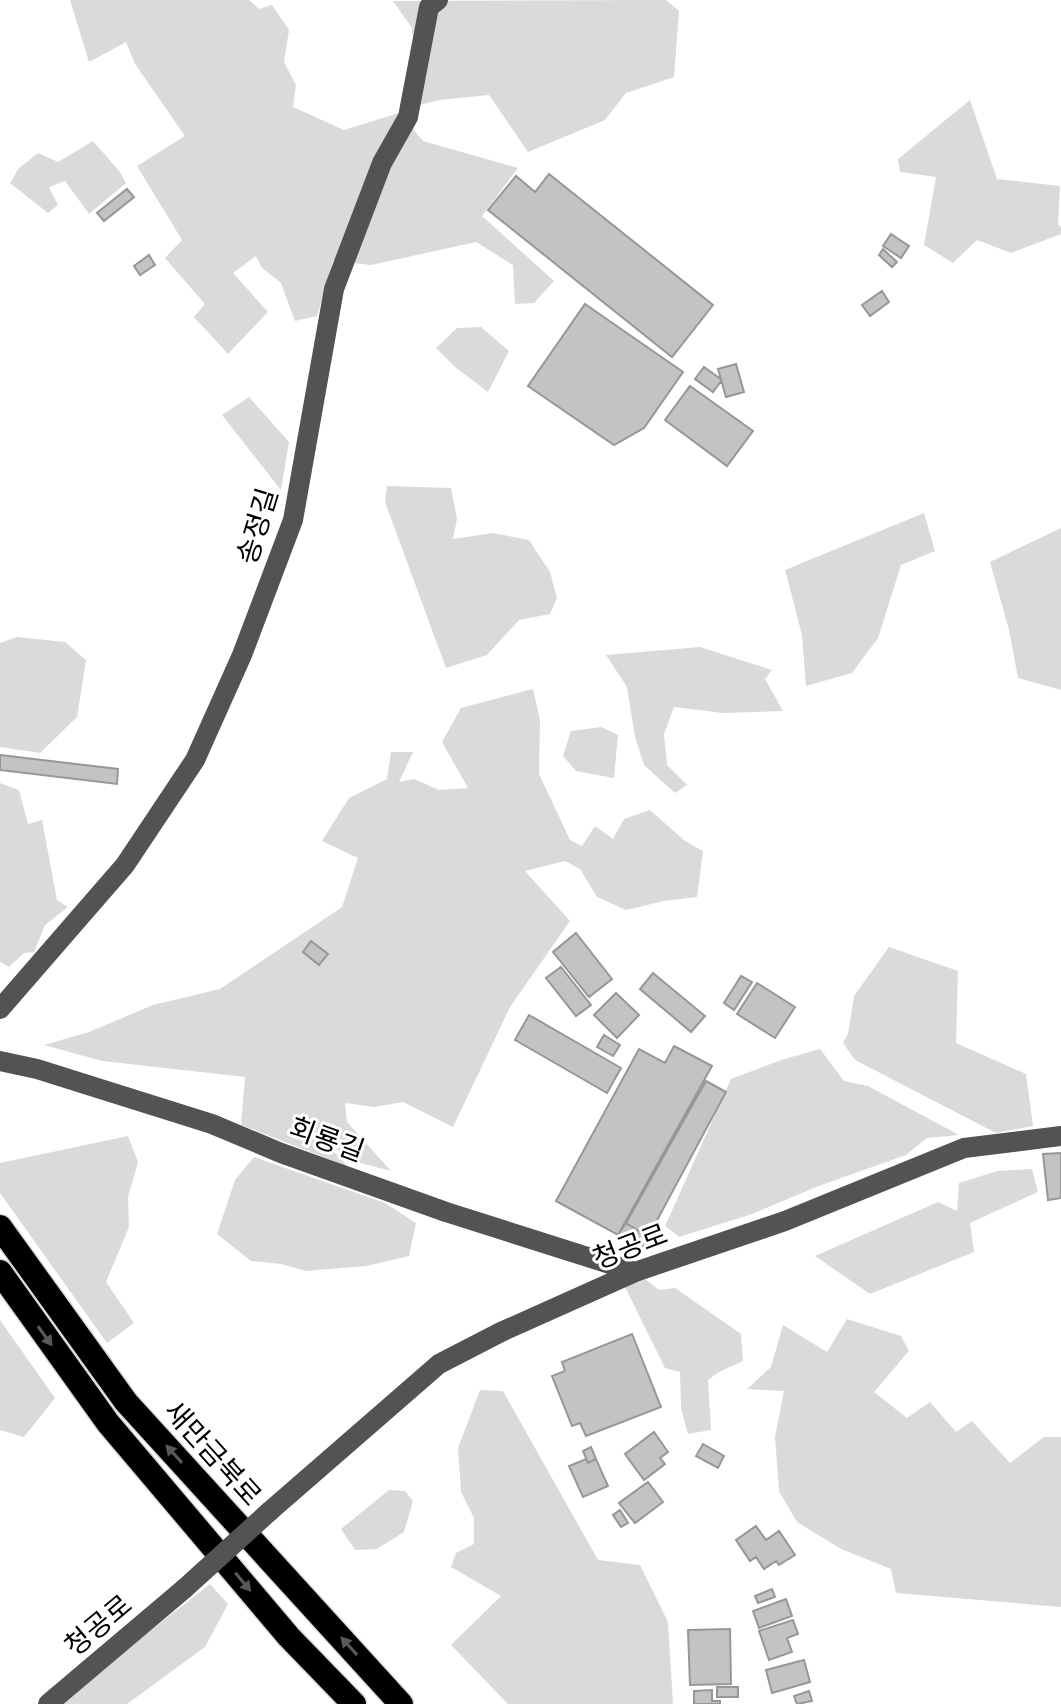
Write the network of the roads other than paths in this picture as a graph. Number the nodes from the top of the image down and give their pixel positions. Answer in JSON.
{"nodes":[{"id":1,"x":438,"y":0,"type":"edge"},
{"id":2,"x":0,"y":1009,"type":"edge"},
{"id":3,"x":0,"y":1062,"type":"edge"},
{"id":4,"x":1061,"y":1136,"type":"edge"},
{"id":5,"x":0,"y":1227,"type":"edge"},
{"id":6,"x":0,"y":1272,"type":"edge"},
{"id":7,"x":635,"y":1272,"type":"junction"},
{"id":8,"x":48,"y":1704,"type":"edge"},
{"id":9,"x":354,"y":1704,"type":"edge"},
{"id":10,"x":401,"y":1704,"type":"edge"}],
"edges":[{"from":1,"to":2,"type":"street","name":"송정길"},
{"from":3,"to":7,"type":"street","name":"회룡길"},
{"from":4,"to":7,"type":"street","name":"청공로"},
{"from":10,"to":5,"type":"highway","name":"새만금북로","one_way":true},
{"from":6,"to":9,"type":"highway","name":"새만금북로","one_way":true},
{"from":7,"to":8,"type":"street","name":"청공로","bridge":true}]}
